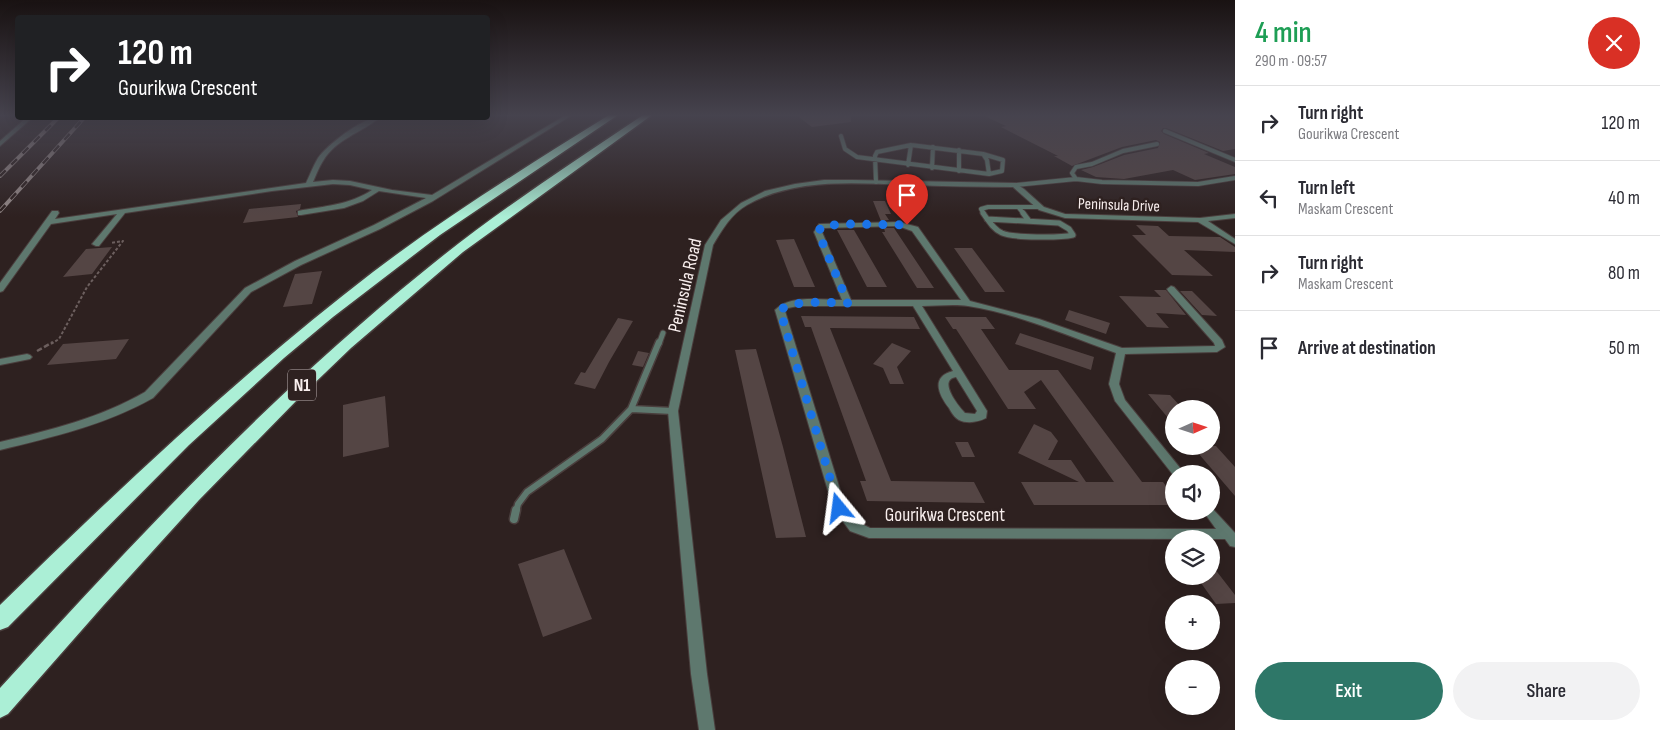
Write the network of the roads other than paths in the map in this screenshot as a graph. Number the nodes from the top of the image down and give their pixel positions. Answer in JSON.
{"nodes":[{"id":1,"x":330,"y":149,"type":"edge"},
{"id":2,"x":512,"y":149,"type":"edge"},
{"id":3,"x":562,"y":149,"type":"edge"},
{"id":4,"x":600,"y":149,"type":"edge"},
{"id":5,"x":846,"y":149,"type":"edge"},
{"id":6,"x":887,"y":149,"type":"edge"},
{"id":7,"x":910,"y":149,"type":"edge"},
{"id":8,"x":933,"y":149,"type":"edge"},
{"id":9,"x":951,"y":149,"type":"edge"},
{"id":10,"x":1132,"y":149,"type":"edge"},
{"id":11,"x":1209,"y":149,"type":"edge"},
{"id":12,"x":959,"y":150,"type":"junction"},
{"id":13,"x":983,"y":154,"type":"junction"},
{"id":14,"x":1235,"y":160,"type":"edge"},
{"id":15,"x":876,"y":161,"type":"junction"},
{"id":16,"x":908,"y":165,"type":"junction"},
{"id":17,"x":932,"y":168,"type":"junction"},
{"id":18,"x":959,"y":171,"type":"junction"},
{"id":19,"x":989,"y":174,"type":"junction"},
{"id":20,"x":1235,"y":178,"type":"edge"},
{"id":21,"x":1076,"y":179,"type":"junction"},
{"id":22,"x":876,"y":182,"type":"junction"},
{"id":23,"x":308,"y":185,"type":"junction"},
{"id":24,"x":1014,"y":186,"type":"junction"},
{"id":25,"x":378,"y":189,"type":"junction"},
{"id":26,"x":432,"y":197,"type":"junction"},
{"id":27,"x":1040,"y":207,"type":"junction"},
{"id":28,"x":1019,"y":208,"type":"junction"},
{"id":29,"x":123,"y":211,"type":"junction"},
{"id":30,"x":55,"y":213,"type":"dead end"},
{"id":31,"x":301,"y":213,"type":"dead end"},
{"id":32,"x":1235,"y":216,"type":"edge"},
{"id":33,"x":987,"y":219,"type":"junction"},
{"id":34,"x":1200,"y":220,"type":"junction"},
{"id":35,"x":1029,"y":221,"type":"junction"},
{"id":36,"x":48,"y":222,"type":"junction"},
{"id":37,"x":1235,"y":242,"type":"edge"},
{"id":38,"x":96,"y":244,"type":"road end"},
{"id":39,"x":0,"y":288,"type":"edge"},
{"id":40,"x":1171,"y":289,"type":"dead end"},
{"id":41,"x":848,"y":303,"type":"junction"},
{"id":42,"x":916,"y":303,"type":"junction"},
{"id":43,"x":967,"y":303,"type":"junction"},
{"id":44,"x":663,"y":333,"type":"dead end"},
{"id":45,"x":1120,"y":351,"type":"junction"},
{"id":46,"x":26,"y":357,"type":"road end"},
{"id":47,"x":0,"y":362,"type":"edge"},
{"id":48,"x":960,"y":374,"type":"junction"},
{"id":49,"x":631,"y":409,"type":"junction"},
{"id":50,"x":674,"y":412,"type":"junction"},
{"id":51,"x":0,"y":446,"type":"edge"},
{"id":52,"x":1172,"y":465,"type":"edge"},
{"id":53,"x":514,"y":519,"type":"dead end"},
{"id":54,"x":1217,"y":520,"type":"edge"},
{"id":55,"x":1232,"y":538,"type":"edge"},
{"id":56,"x":0,"y":620,"type":"edge"},
{"id":57,"x":0,"y":706,"type":"edge"},
{"id":58,"x":707,"y":730,"type":"edge"}],
"edges":[{"from":1,"to":23,"type":"street"},
{"from":2,"to":26,"type":"street"},
{"from":3,"to":56,"type":"highway","number":"N1"},
{"from":4,"to":57,"type":"highway","number":"N1"},
{"from":5,"to":15,"type":"lane"},
{"from":6,"to":15,"type":"lane"},
{"from":7,"to":16,"type":"lane"},
{"from":8,"to":17,"type":"lane"},
{"from":9,"to":12,"type":"lane"},
{"from":10,"to":21,"type":"lane"},
{"from":11,"to":14,"type":"lane"},
{"from":12,"to":13,"type":"lane"},
{"from":12,"to":18,"type":"lane"},
{"from":13,"to":19,"type":"lane"},
{"from":13,"to":19,"type":"lane"},
{"from":15,"to":16,"type":"lane"},
{"from":15,"to":22,"type":"lane"},
{"from":16,"to":17,"type":"lane"},
{"from":17,"to":18,"type":"lane"},
{"from":18,"to":19,"type":"lane"},
{"from":20,"to":21,"type":"lane","name":"Peninsula Road"},
{"from":21,"to":24,"type":"lane","name":"Peninsula Road"},
{"from":22,"to":24,"type":"street","name":"Peninsula Road"},
{"from":22,"to":50,"type":"street","name":"Peninsula Road"},
{"from":23,"to":25,"type":"street"},
{"from":23,"to":29,"type":"street"},
{"from":24,"to":27,"type":"street"},
{"from":25,"to":26,"type":"street"},
{"from":25,"to":31,"type":"street"},
{"from":26,"to":51,"type":"street"},
{"from":27,"to":28,"type":"lane"},
{"from":27,"to":34,"type":"street","name":"Peninsula Drive"},
{"from":28,"to":33,"type":"lane"},
{"from":28,"to":35,"type":"lane"},
{"from":29,"to":36,"type":"street"},
{"from":29,"to":38,"type":"street"},
{"from":30,"to":36,"type":"street"},
{"from":32,"to":34,"type":"street","name":"Peninsula Drive"},
{"from":33,"to":35,"type":"lane"},
{"from":33,"to":35,"type":"lane"},
{"from":34,"to":37,"type":"street"},
{"from":36,"to":39,"type":"street"},
{"from":40,"to":45,"type":"street"},
{"from":41,"to":42,"type":"street","name":"Gourikwa Crescent"},
{"from":41,"to":43,"type":"street"},
{"from":41,"to":55,"type":"street","name":"Gourikwa Crescent"},
{"from":42,"to":43,"type":"street","name":"Gourikwa Crescent"},
{"from":42,"to":48,"type":"street"},
{"from":43,"to":45,"type":"street","name":"Gourikwa Crescent"},
{"from":44,"to":49,"type":"lane"},
{"from":45,"to":52,"type":"street"},
{"from":46,"to":47,"type":"street"},
{"from":48,"to":48,"type":"street"},
{"from":49,"to":50,"type":"lane"},
{"from":49,"to":53,"type":"lane"},
{"from":50,"to":58,"type":"street","name":"Peninsula Road"},
{"from":54,"to":55,"type":"street"}]}
